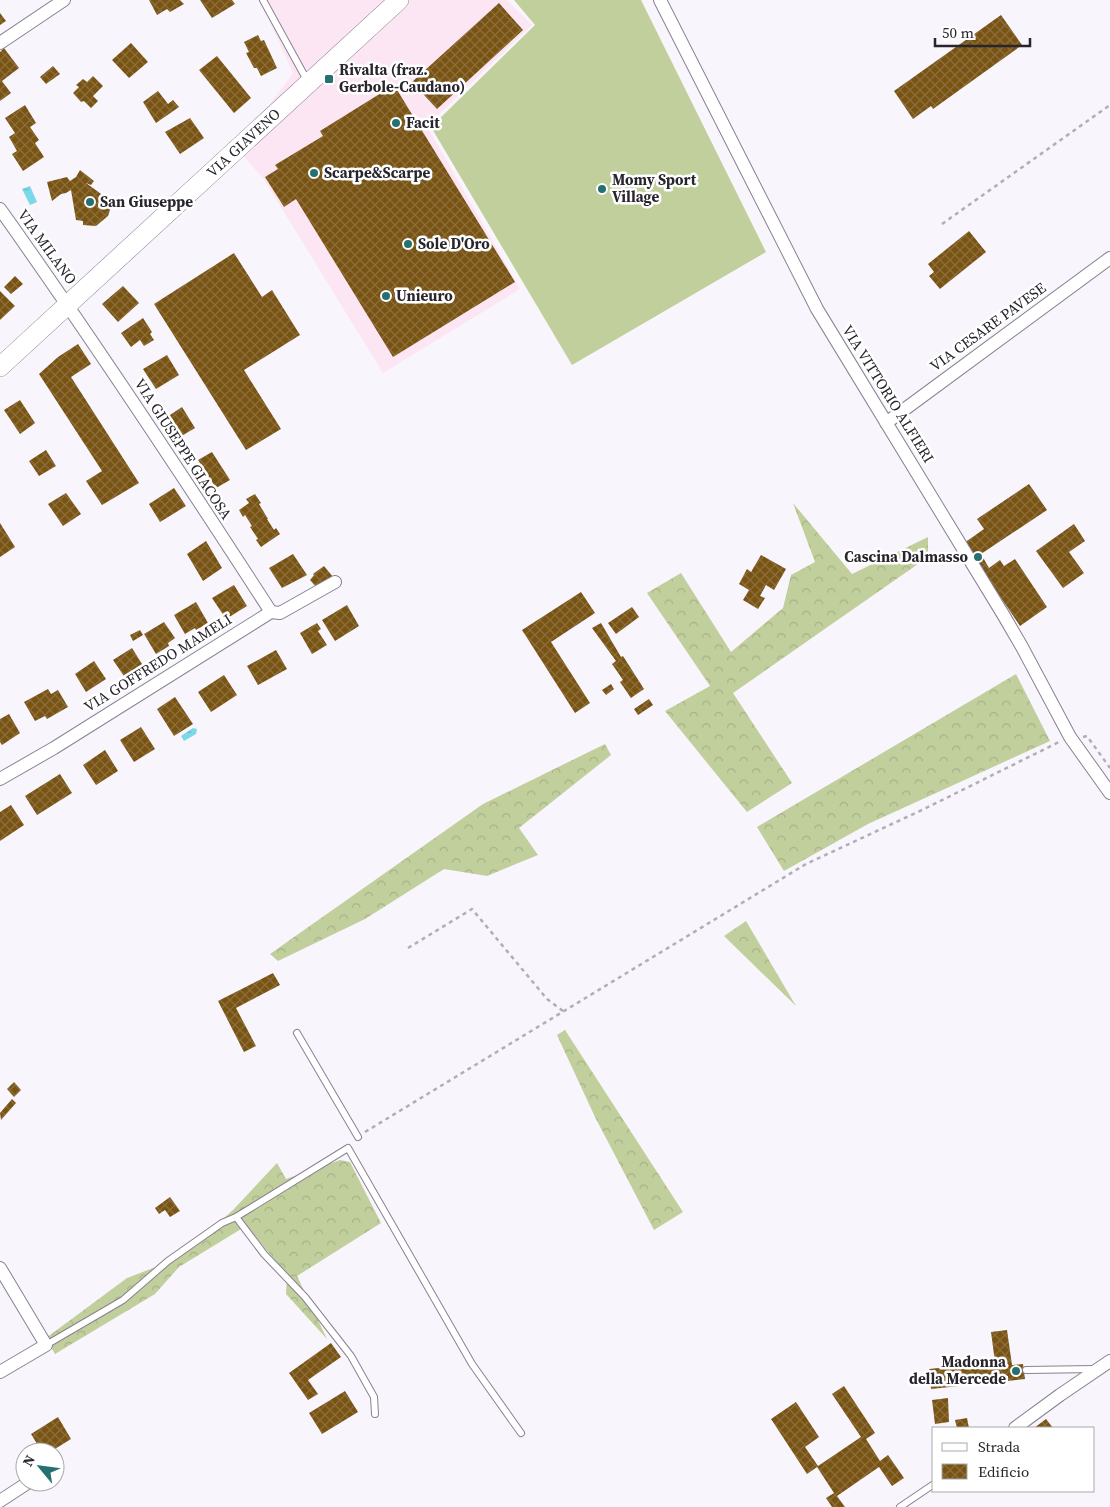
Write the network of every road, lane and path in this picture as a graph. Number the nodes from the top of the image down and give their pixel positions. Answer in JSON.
{"nodes":[{"id":1,"x":64,"y":0,"type":"edge"},
{"id":2,"x":263,"y":0,"type":"edge"},
{"id":3,"x":399,"y":0,"type":"edge"},
{"id":4,"x":660,"y":0,"type":"edge"},
{"id":5,"x":0,"y":43,"type":"edge"},
{"id":6,"x":308,"y":84,"type":"junction"},
{"id":7,"x":1110,"y":105,"type":"edge"},
{"id":8,"x":0,"y":210,"type":"edge"},
{"id":9,"x":942,"y":224,"type":"dead end"},
{"id":10,"x":1110,"y":258,"type":"edge"},
{"id":11,"x":68,"y":304,"type":"junction"},
{"id":12,"x":0,"y":367,"type":"edge"},
{"id":13,"x":886,"y":423,"type":"junction"},
{"id":14,"x":335,"y":582,"type":"dead end"},
{"id":15,"x":270,"y":612,"type":"junction"},
{"id":16,"x":1070,"y":737,"type":"junction"},
{"id":17,"x":0,"y":779,"type":"edge"},
{"id":18,"x":1110,"y":793,"type":"edge"},
{"id":19,"x":408,"y":948,"type":"dead end"},
{"id":20,"x":563,"y":1011,"type":"junction"},
{"id":21,"x":297,"y":1033,"type":"dead end"},
{"id":22,"x":358,"y":1137,"type":"joint"},
{"id":23,"x":236,"y":1217,"type":"junction"},
{"id":24,"x":0,"y":1268,"type":"edge"},
{"id":25,"x":46,"y":1345,"type":"junction"},
{"id":26,"x":1104,"y":1365,"type":"edge"},
{"id":27,"x":1026,"y":1370,"type":"dead end"},
{"id":28,"x":0,"y":1372,"type":"edge"},
{"id":29,"x":375,"y":1414,"type":"dead end"},
{"id":30,"x":1016,"y":1427,"type":"edge"},
{"id":31,"x":521,"y":1433,"type":"dead end"},
{"id":32,"x":932,"y":1485,"type":"edge"},
{"id":33,"x":15,"y":1491,"type":"edge"},
{"id":34,"x":0,"y":1500,"type":"edge"},
{"id":35,"x":900,"y":1507,"type":"edge"}],
"edges":[{"from":1,"to":5,"type":"street"},
{"from":2,"to":6,"type":"lane"},
{"from":3,"to":6,"type":"main road","name":"VIA GIAVENO"},
{"from":4,"to":13,"type":"street","name":"VIA VITTORIO ALFIERI"},
{"from":6,"to":11,"type":"main road","name":"VIA GIAVENO"},
{"from":7,"to":9,"type":"path"},
{"from":8,"to":11,"type":"street","name":"VIA MILANO"},
{"from":10,"to":13,"type":"street","name":"VIA CESARE PAVESE"},
{"from":11,"to":12,"type":"main road","name":"VIA GIAVENO"},
{"from":11,"to":15,"type":"street","name":"VIA GIUSEPPE GIACOSA"},
{"from":13,"to":16,"type":"street","name":"VIA VITTORIO ALFIERI"},
{"from":14,"to":15,"type":"street","name":"VIA GOFFREDO MAMELI"},
{"from":15,"to":17,"type":"street","name":"VIA GOFFREDO MAMELI"},
{"from":16,"to":18,"type":"street","name":"VIA VITTORIO ALFIERI"},
{"from":16,"to":20,"type":"path"},
{"from":19,"to":20,"type":"path"},
{"from":20,"to":22,"type":"path"},
{"from":21,"to":22,"type":"lane"},
{"from":23,"to":25,"type":"lane"},
{"from":23,"to":29,"type":"lane"},
{"from":23,"to":31,"type":"lane"},
{"from":24,"to":25,"type":"street"},
{"from":25,"to":28,"type":"street"},
{"from":26,"to":27,"type":"lane"},
{"from":26,"to":30,"type":"street"},
{"from":32,"to":35,"type":"lane"},
{"from":33,"to":34,"type":"street"}]}
